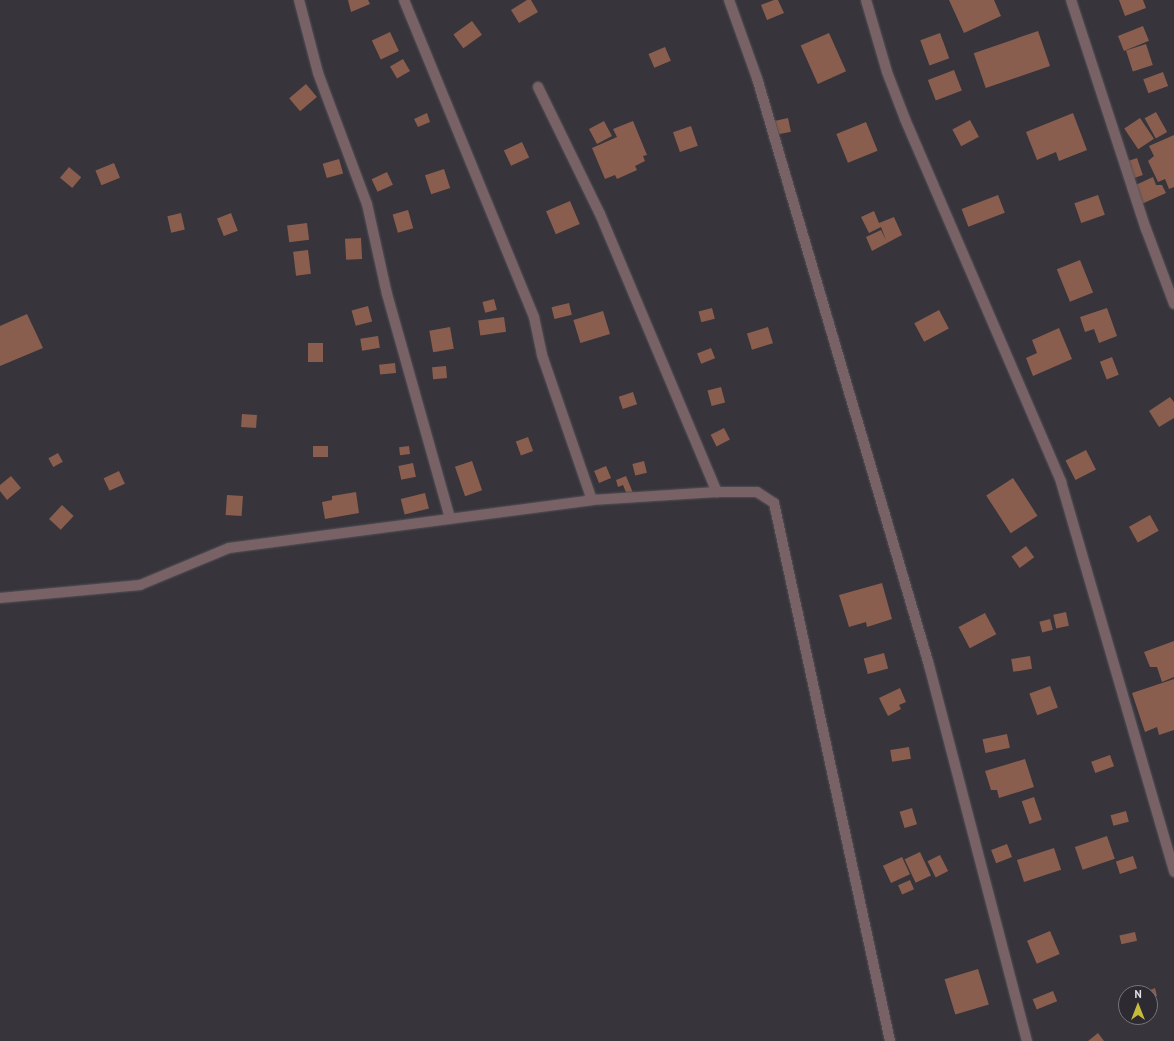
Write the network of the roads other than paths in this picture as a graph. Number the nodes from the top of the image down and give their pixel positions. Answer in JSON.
{"nodes":[{"id":1,"x":299,"y":0,"type":"edge"},
{"id":2,"x":404,"y":0,"type":"edge"},
{"id":3,"x":729,"y":0,"type":"edge"},
{"id":4,"x":866,"y":0,"type":"edge"},
{"id":5,"x":1071,"y":0,"type":"edge"},
{"id":6,"x":538,"y":86,"type":"dead end"},
{"id":7,"x":1174,"y":304,"type":"edge"},
{"id":8,"x":717,"y":492,"type":"junction"},
{"id":9,"x":592,"y":500,"type":"junction"},
{"id":10,"x":450,"y":518,"type":"junction"},
{"id":11,"x":0,"y":598,"type":"edge"},
{"id":12,"x":1174,"y":872,"type":"edge"},
{"id":13,"x":890,"y":1041,"type":"edge"},
{"id":14,"x":1027,"y":1041,"type":"edge"}],
"edges":[{"from":1,"to":10,"type":"street"},
{"from":2,"to":9,"type":"street"},
{"from":3,"to":14,"type":"street"},
{"from":4,"to":12,"type":"street"},
{"from":5,"to":7,"type":"street"},
{"from":6,"to":8,"type":"street"},
{"from":8,"to":9,"type":"street"},
{"from":8,"to":13,"type":"street"},
{"from":9,"to":10,"type":"street"},
{"from":10,"to":11,"type":"street"}]}
